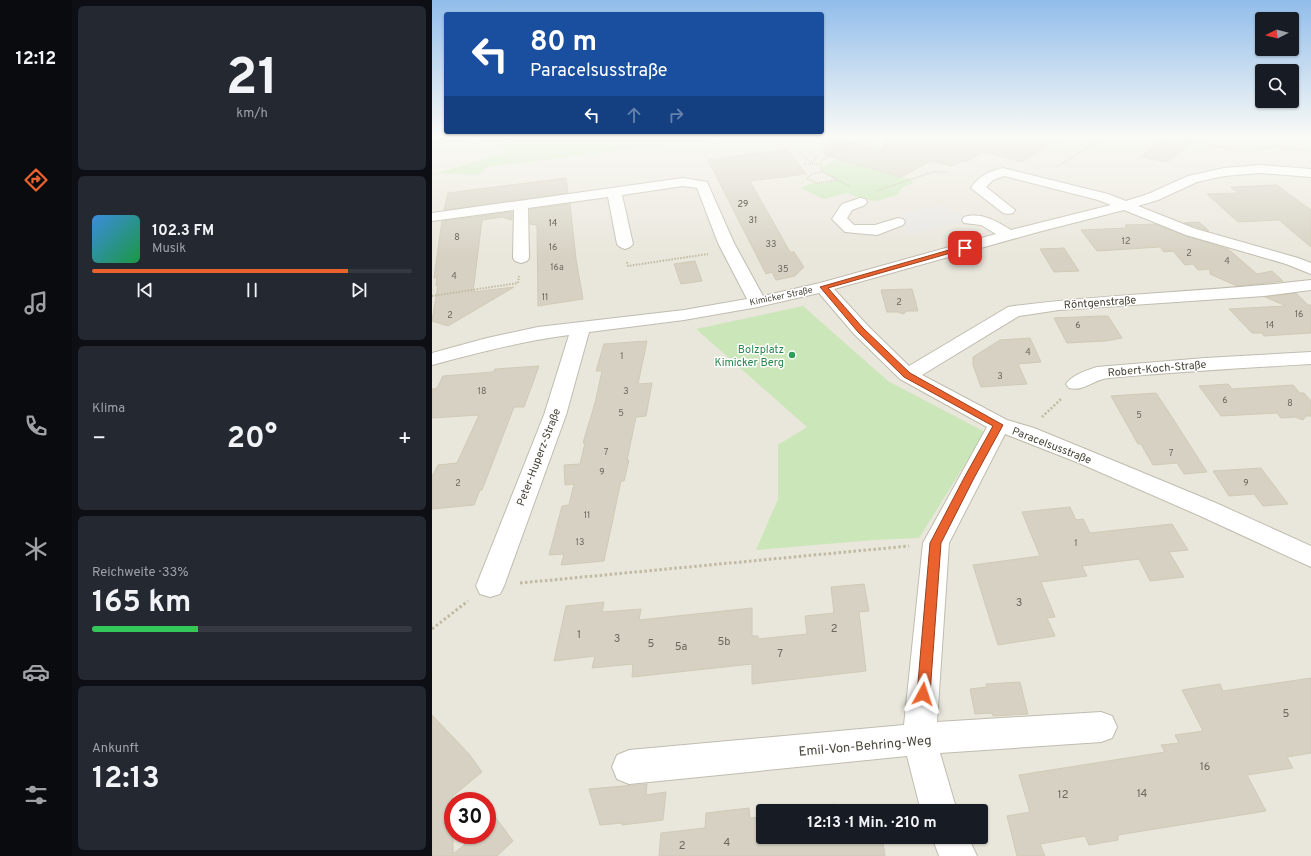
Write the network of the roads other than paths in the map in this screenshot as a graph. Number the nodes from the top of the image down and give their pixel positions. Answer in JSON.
{"nodes":[{"id":1,"x":987,"y":177,"type":"edge"},
{"id":2,"x":1024,"y":177,"type":"edge"},
{"id":3,"x":1205,"y":177,"type":"edge"},
{"id":4,"x":614,"y":191,"type":"junction"},
{"id":5,"x":864,"y":198,"type":"road end"},
{"id":6,"x":521,"y":204,"type":"junction"},
{"id":7,"x":1124,"y":206,"type":"junction"},
{"id":8,"x":1008,"y":210,"type":"dead end"},
{"id":9,"x":432,"y":217,"type":"edge"},
{"id":10,"x":968,"y":220,"type":"dead end"},
{"id":11,"x":898,"y":222,"type":"dead end"},
{"id":12,"x":1009,"y":236,"type":"junction"},
{"id":13,"x":625,"y":244,"type":"road end"},
{"id":14,"x":521,"y":258,"type":"road end"},
{"id":15,"x":1311,"y":269,"type":"edge"},
{"id":16,"x":1311,"y":285,"type":"edge"},
{"id":17,"x":823,"y":287,"type":"junction"},
{"id":18,"x":758,"y":302,"type":"junction"},
{"id":19,"x":580,"y":327,"type":"junction"},
{"id":20,"x":1311,"y":358,"type":"edge"},
{"id":21,"x":432,"y":359,"type":"edge"},
{"id":22,"x":907,"y":375,"type":"junction"},
{"id":23,"x":1076,"y":384,"type":"road end"},
{"id":24,"x":999,"y":425,"type":"junction"},
{"id":25,"x":1311,"y":557,"type":"edge"},
{"id":26,"x":490,"y":586,"type":"road end"},
{"id":27,"x":1101,"y":727,"type":"dead end"},
{"id":28,"x":919,"y":739,"type":"junction"},
{"id":29,"x":629,"y":768,"type":"dead end"},
{"id":30,"x":937,"y":804,"type":"edge"},
{"id":31,"x":953,"y":844,"type":"edge"},
{"id":32,"x":958,"y":856,"type":"edge"}],
"edges":[{"from":1,"to":8,"type":"street"},
{"from":2,"to":7,"type":"street"},
{"from":3,"to":7,"type":"street","name":"Kimicker Straße"},
{"from":4,"to":6,"type":"street"},
{"from":4,"to":13,"type":"street"},
{"from":4,"to":18,"type":"street"},
{"from":5,"to":11,"type":"street"},
{"from":6,"to":9,"type":"street"},
{"from":6,"to":14,"type":"street"},
{"from":7,"to":12,"type":"street","name":"Kimicker Straße"},
{"from":7,"to":15,"type":"street"},
{"from":10,"to":12,"type":"street"},
{"from":12,"to":17,"type":"street","name":"Kimicker Straße"},
{"from":16,"to":22,"type":"street","name":"Röntgenstraße"},
{"from":17,"to":18,"type":"street","name":"Kimicker Straße"},
{"from":17,"to":22,"type":"street","name":"Paracelsusstraße"},
{"from":18,"to":19,"type":"street","name":"Kimicker Straße"},
{"from":19,"to":21,"type":"street","name":"Kimicker Straße"},
{"from":19,"to":26,"type":"street","name":"Peter-Huperz-Straße"},
{"from":20,"to":23,"type":"street","name":"Robert-Koch-Straße"},
{"from":22,"to":24,"type":"street","name":"Paracelsusstraße"},
{"from":24,"to":25,"type":"street","name":"Paracelsusstraße"},
{"from":24,"to":28,"type":"street"},
{"from":27,"to":28,"type":"street","name":"Emil-Von-Behring-Weg"},
{"from":28,"to":29,"type":"street","name":"Emil-Von-Behring-Weg"},
{"from":28,"to":30,"type":"street"},
{"from":31,"to":32,"type":"street"}]}
